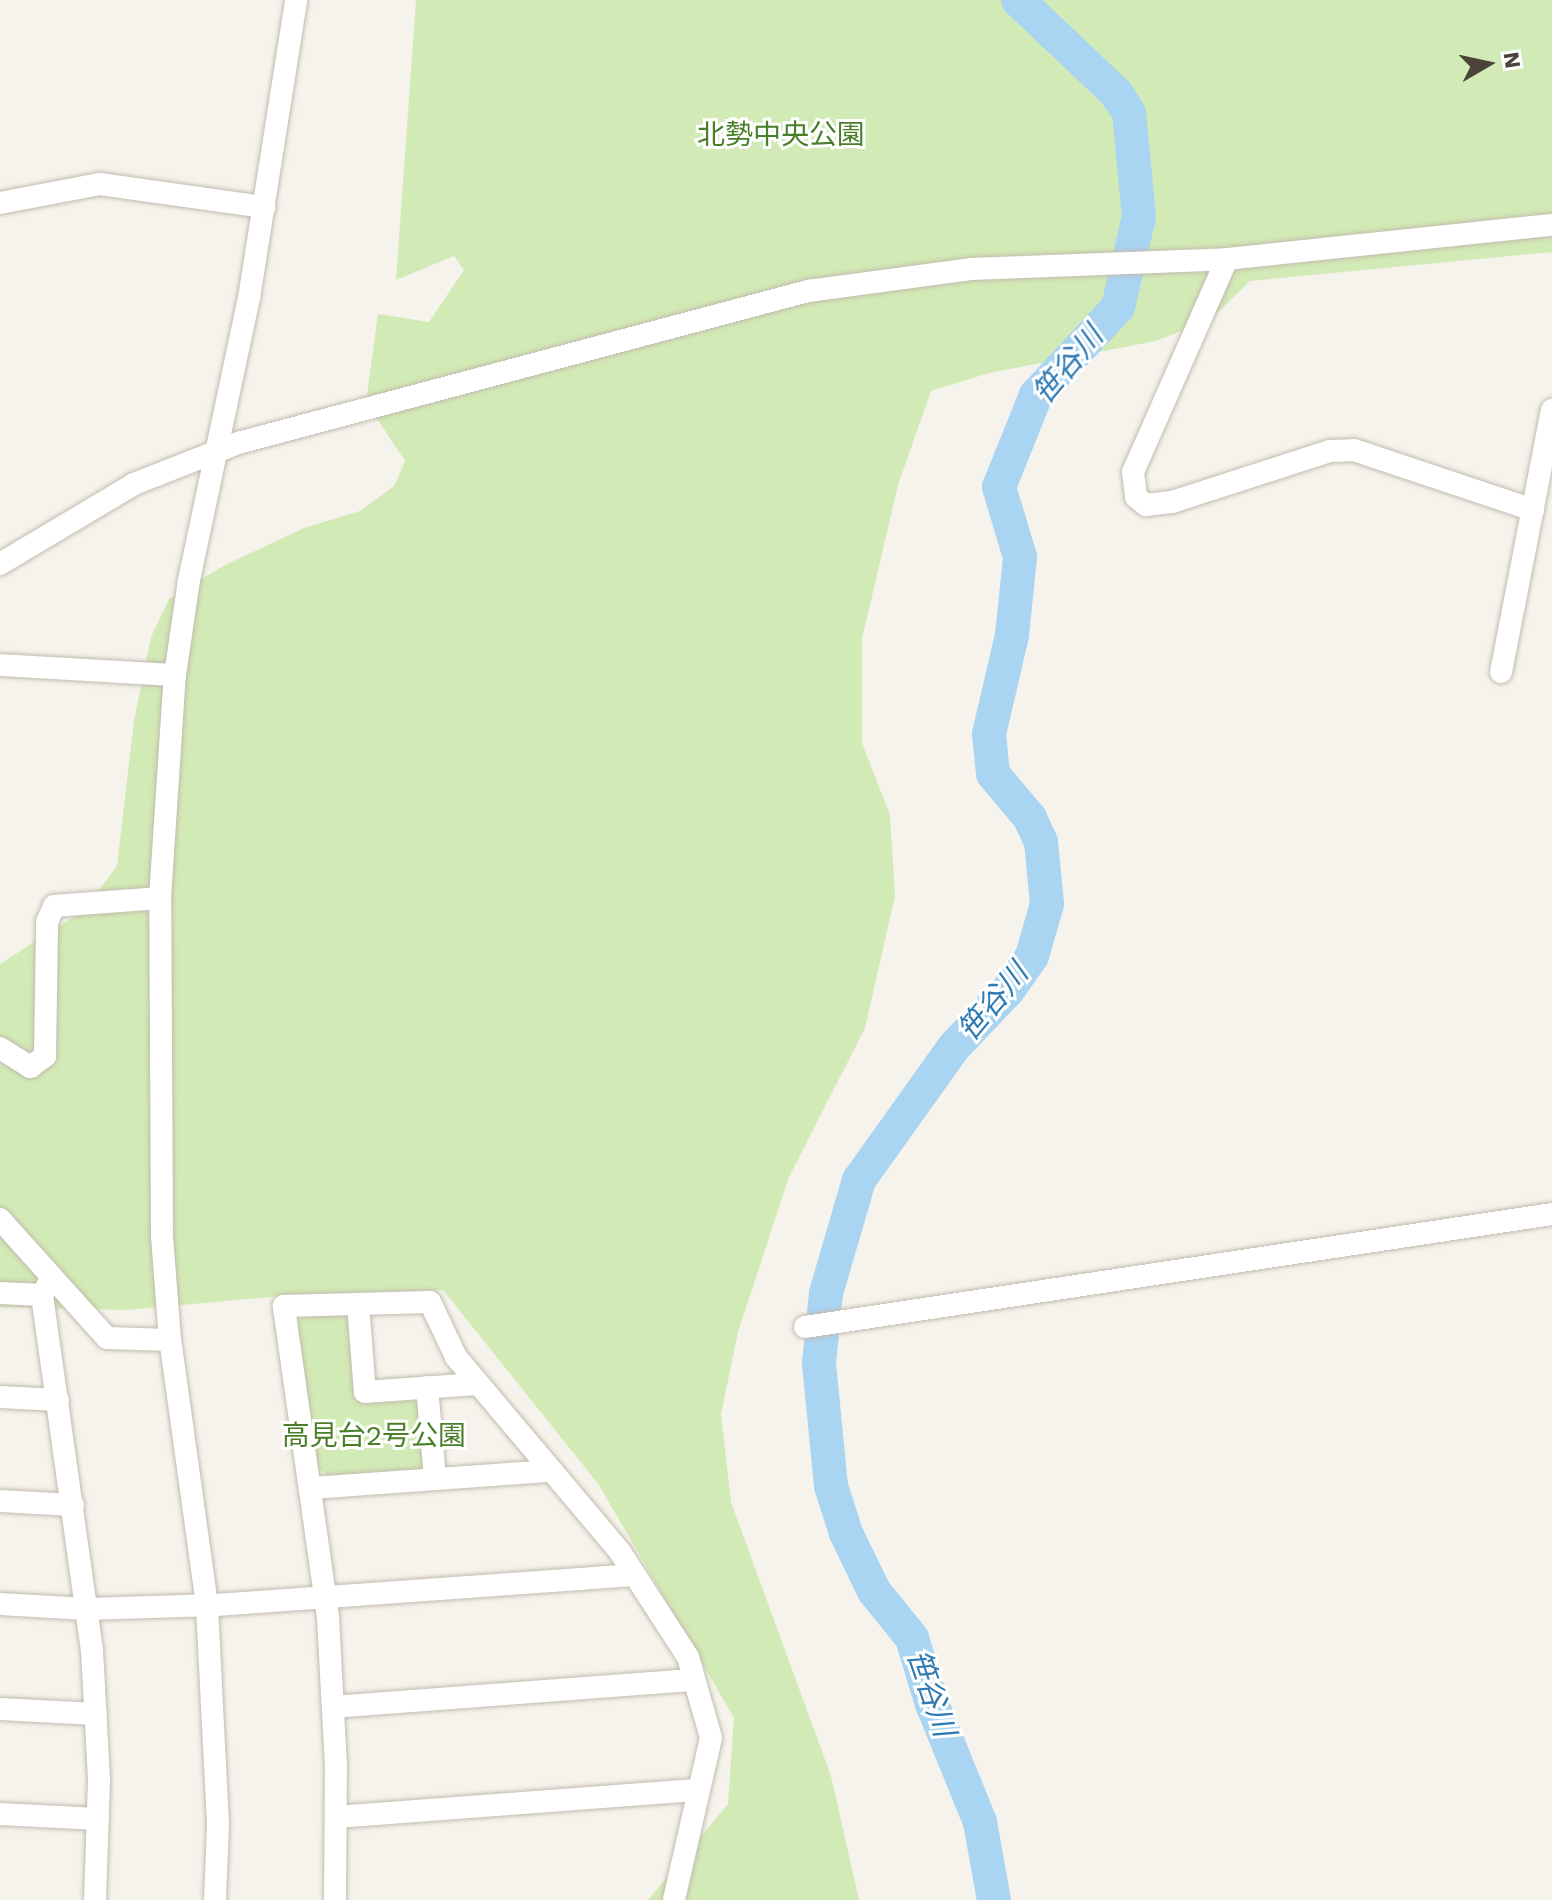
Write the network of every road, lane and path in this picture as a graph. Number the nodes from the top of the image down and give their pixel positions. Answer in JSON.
{"nodes":[{"id":1,"x":296,"y":0,"type":"edge"},
{"id":2,"x":0,"y":203,"type":"edge"},
{"id":3,"x":264,"y":207,"type":"junction"},
{"id":4,"x":1552,"y":225,"type":"edge"},
{"id":5,"x":1227,"y":259,"type":"junction"},
{"id":6,"x":1552,"y":410,"type":"edge"},
{"id":7,"x":214,"y":453,"type":"junction"},
{"id":8,"x":1533,"y":510,"type":"junction"},
{"id":9,"x":0,"y":564,"type":"edge"},
{"id":10,"x":0,"y":665,"type":"edge"},
{"id":11,"x":1501,"y":672,"type":"dead end"},
{"id":12,"x":175,"y":675,"type":"junction"},
{"id":13,"x":160,"y":898,"type":"junction"},
{"id":14,"x":0,"y":1048,"type":"edge"},
{"id":15,"x":1552,"y":1214,"type":"edge"},
{"id":16,"x":0,"y":1219,"type":"edge"},
{"id":17,"x":47,"y":1286,"type":"junction"},
{"id":18,"x":0,"y":1293,"type":"edge"},
{"id":19,"x":358,"y":1304,"type":"junction"},
{"id":20,"x":805,"y":1327,"type":"dead end"},
{"id":21,"x":170,"y":1340,"type":"junction"},
{"id":22,"x":477,"y":1384,"type":"junction"},
{"id":23,"x":427,"y":1387,"type":"junction"},
{"id":24,"x":0,"y":1397,"type":"edge"},
{"id":25,"x":58,"y":1400,"type":"junction"},
{"id":26,"x":550,"y":1471,"type":"junction"},
{"id":27,"x":435,"y":1479,"type":"junction"},
{"id":28,"x":312,"y":1488,"type":"junction"},
{"id":29,"x":0,"y":1501,"type":"edge"},
{"id":30,"x":73,"y":1505,"type":"junction"},
{"id":31,"x":634,"y":1575,"type":"junction"},
{"id":32,"x":326,"y":1598,"type":"junction"},
{"id":33,"x":0,"y":1604,"type":"edge"},
{"id":34,"x":207,"y":1605,"type":"junction"},
{"id":35,"x":87,"y":1609,"type":"junction"},
{"id":36,"x":694,"y":1680,"type":"junction"},
{"id":37,"x":333,"y":1707,"type":"junction"},
{"id":38,"x":0,"y":1709,"type":"edge"},
{"id":39,"x":96,"y":1714,"type":"junction"},
{"id":40,"x":698,"y":1790,"type":"junction"},
{"id":41,"x":0,"y":1814,"type":"edge"},
{"id":42,"x":337,"y":1817,"type":"junction"},
{"id":43,"x":98,"y":1819,"type":"junction"},
{"id":44,"x":95,"y":1900,"type":"edge"},
{"id":45,"x":215,"y":1900,"type":"edge"},
{"id":46,"x":335,"y":1900,"type":"edge"},
{"id":47,"x":674,"y":1900,"type":"edge"}],
"edges":[{"from":1,"to":3,"type":"street"},
{"from":2,"to":3,"type":"street"},
{"from":3,"to":7,"type":"street"},
{"from":4,"to":5,"type":"street"},
{"from":5,"to":7,"type":"street"},
{"from":5,"to":8,"type":"street"},
{"from":6,"to":8,"type":"street"},
{"from":7,"to":9,"type":"street"},
{"from":7,"to":12,"type":"street"},
{"from":8,"to":11,"type":"street"},
{"from":10,"to":12,"type":"street"},
{"from":12,"to":13,"type":"street"},
{"from":13,"to":14,"type":"street"},
{"from":13,"to":21,"type":"street"},
{"from":15,"to":20,"type":"street"},
{"from":16,"to":17,"type":"street"},
{"from":17,"to":18,"type":"street"},
{"from":17,"to":21,"type":"street"},
{"from":17,"to":25,"type":"street"},
{"from":19,"to":22,"type":"street"},
{"from":19,"to":23,"type":"street"},
{"from":19,"to":28,"type":"street"},
{"from":21,"to":34,"type":"street"},
{"from":22,"to":23,"type":"street"},
{"from":22,"to":26,"type":"street"},
{"from":23,"to":27,"type":"street"},
{"from":24,"to":25,"type":"street"},
{"from":25,"to":30,"type":"street"},
{"from":26,"to":27,"type":"street"},
{"from":26,"to":31,"type":"street"},
{"from":27,"to":28,"type":"street"},
{"from":28,"to":32,"type":"street"},
{"from":29,"to":30,"type":"street"},
{"from":30,"to":35,"type":"street"},
{"from":31,"to":32,"type":"street"},
{"from":31,"to":36,"type":"street"},
{"from":32,"to":34,"type":"street"},
{"from":32,"to":37,"type":"street"},
{"from":33,"to":35,"type":"street"},
{"from":34,"to":35,"type":"street"},
{"from":34,"to":45,"type":"street"},
{"from":35,"to":39,"type":"street"},
{"from":36,"to":37,"type":"street"},
{"from":36,"to":40,"type":"street"},
{"from":37,"to":42,"type":"street"},
{"from":38,"to":39,"type":"street"},
{"from":39,"to":43,"type":"street"},
{"from":40,"to":42,"type":"street"},
{"from":40,"to":47,"type":"street"},
{"from":41,"to":43,"type":"street"},
{"from":42,"to":46,"type":"street"},
{"from":43,"to":44,"type":"street"}]}
